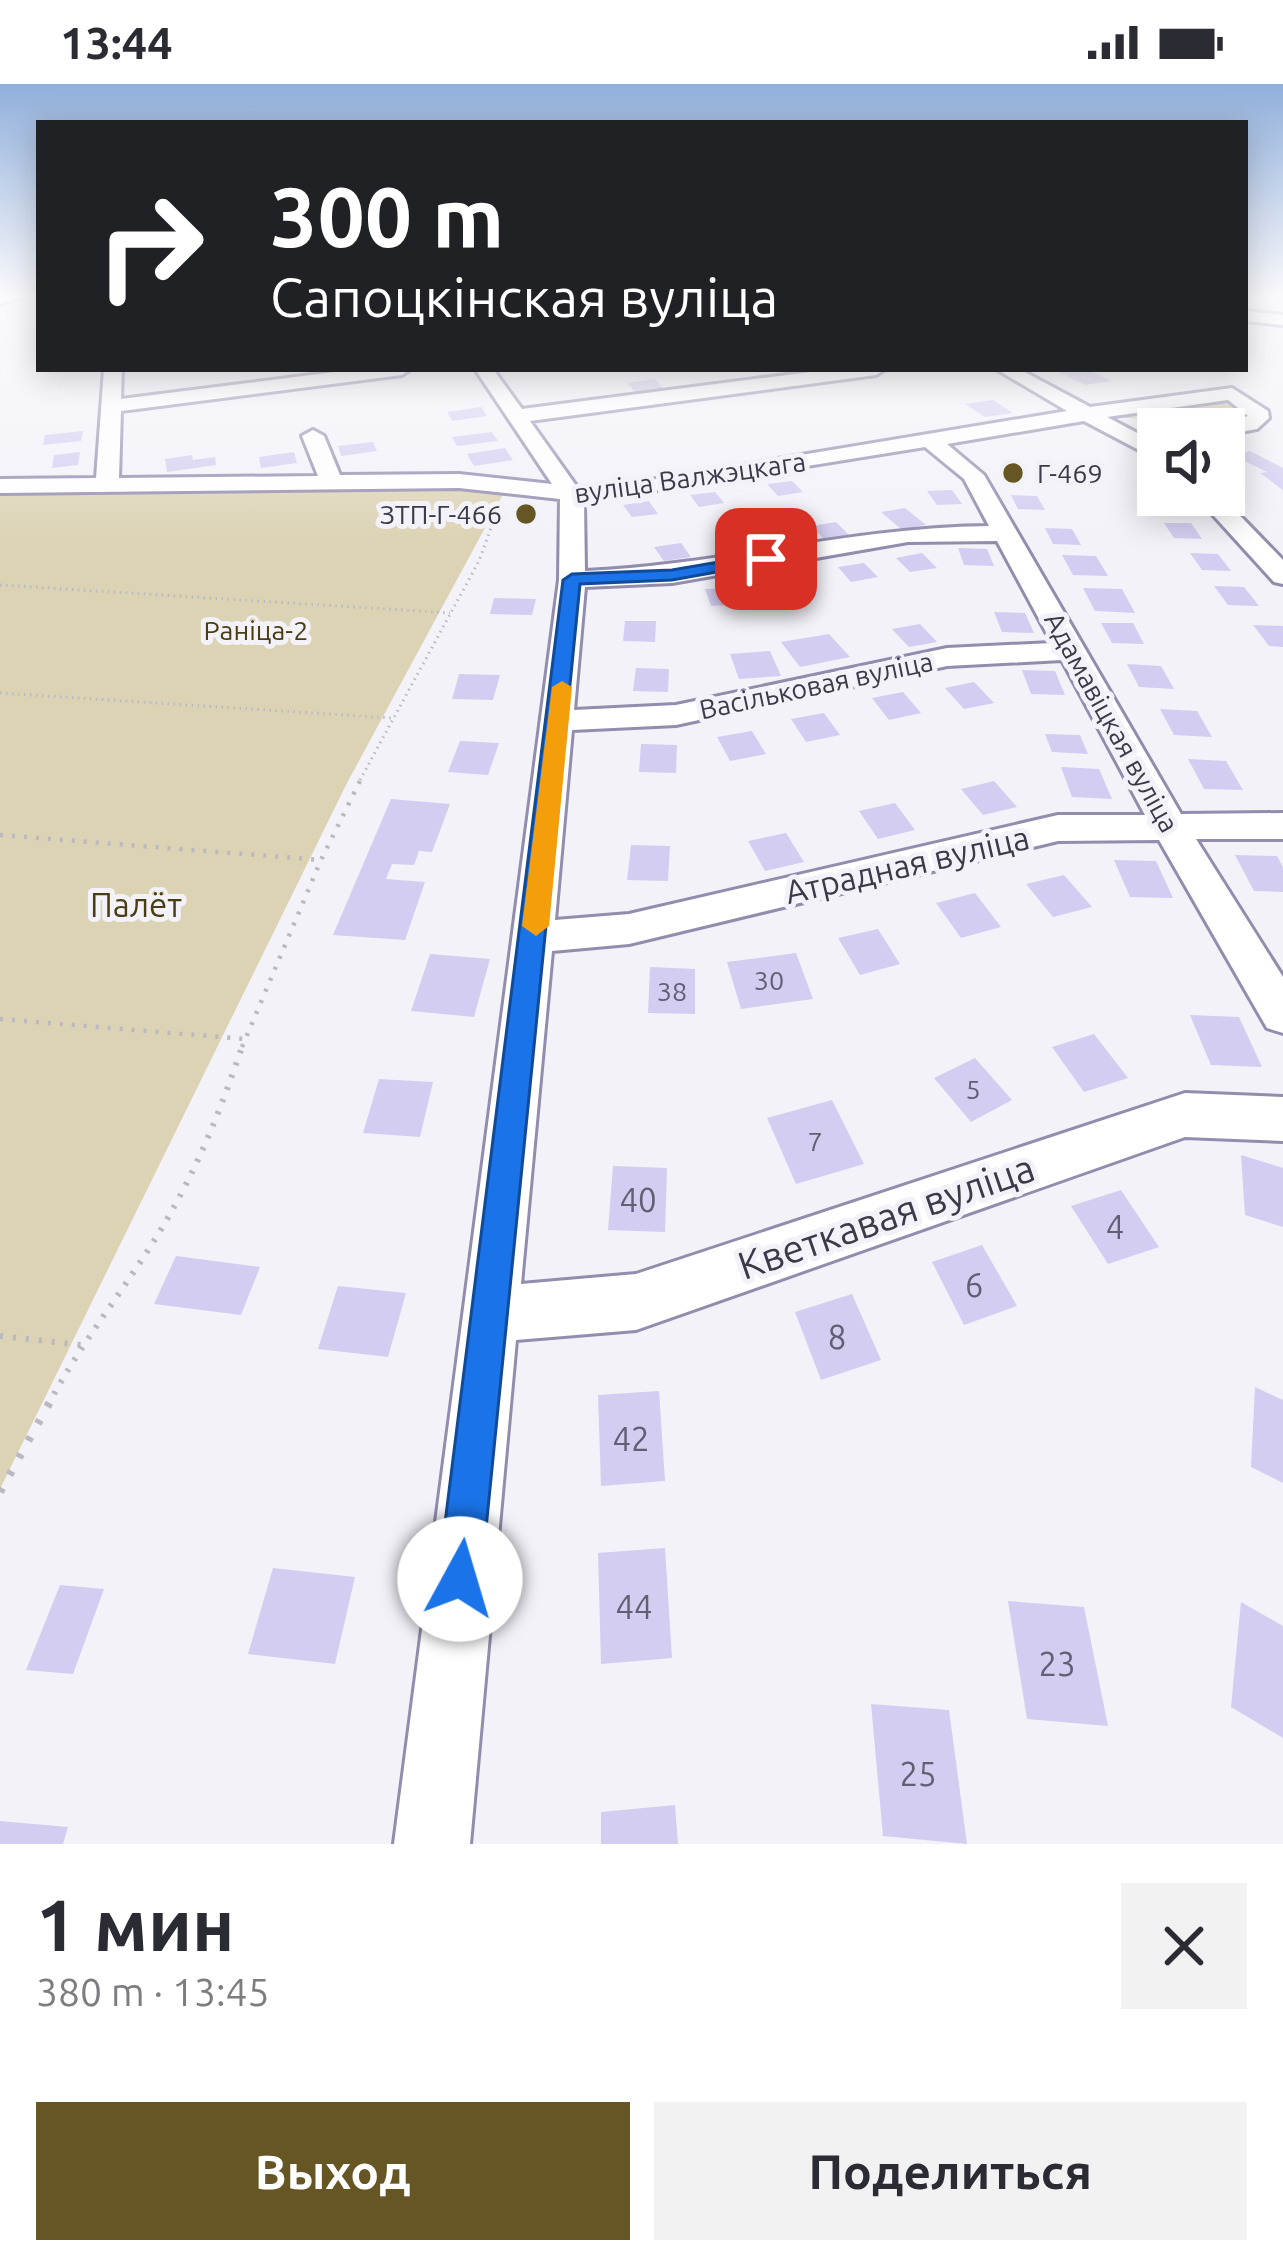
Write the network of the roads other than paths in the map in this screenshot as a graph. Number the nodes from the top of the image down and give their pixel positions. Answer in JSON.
{"nodes":[{"id":1,"x":113,"y":377,"type":"edge"},
{"id":2,"x":284,"y":377,"type":"edge"},
{"id":3,"x":490,"y":377,"type":"edge"},
{"id":4,"x":814,"y":377,"type":"edge"},
{"id":5,"x":1020,"y":377,"type":"edge"},
{"id":6,"x":1192,"y":377,"type":"dead end"},
{"id":7,"x":1258,"y":405,"type":"edge"},
{"id":8,"x":112,"y":406,"type":"junction"},
{"id":9,"x":1088,"y":414,"type":"junction"},
{"id":10,"x":518,"y":416,"type":"junction"},
{"id":11,"x":1283,"y":419,"type":"edge"},
{"id":12,"x":314,"y":436,"type":"dead end"},
{"id":13,"x":1137,"y":437,"type":"edge"},
{"id":14,"x":929,"y":440,"type":"junction"},
{"id":15,"x":332,"y":483,"type":"junction"},
{"id":16,"x":107,"y":484,"type":"junction"},
{"id":17,"x":0,"y":486,"type":"edge"},
{"id":18,"x":572,"y":497,"type":"junction"},
{"id":19,"x":1227,"y":516,"type":"edge"},
{"id":20,"x":1005,"y":533,"type":"junction"},
{"id":21,"x":1283,"y":576,"type":"edge"},
{"id":22,"x":572,"y":580,"type":"junction"},
{"id":23,"x":1072,"y":651,"type":"junction"},
{"id":24,"x":559,"y":721,"type":"junction"},
{"id":25,"x":1169,"y":825,"type":"junction"},
{"id":26,"x":1283,"y":826,"type":"edge"},
{"id":27,"x":534,"y":937,"type":"junction"},
{"id":28,"x":1283,"y":1015,"type":"edge"},
{"id":29,"x":1283,"y":1119,"type":"edge"},
{"id":30,"x":488,"y":1315,"type":"junction"},
{"id":31,"x":432,"y":1844,"type":"edge"}],
"edges":[{"from":1,"to":8,"type":"street"},
{"from":2,"to":8,"type":"street"},
{"from":3,"to":10,"type":"street"},
{"from":4,"to":10,"type":"street"},
{"from":5,"to":9,"type":"street"},
{"from":6,"to":7,"type":"street"},
{"from":7,"to":9,"type":"street","name":"вуліца Валжэцкага"},
{"from":7,"to":11,"type":"street"},
{"from":8,"to":16,"type":"street"},
{"from":9,"to":13,"type":"street"},
{"from":9,"to":14,"type":"street","name":"вуліца Валжэцкага"},
{"from":10,"to":18,"type":"street"},
{"from":12,"to":15,"type":"street"},
{"from":14,"to":18,"type":"street","name":"вуліца Валжэцкага"},
{"from":14,"to":20,"type":"street","name":"Адамавіцкая вуліца"},
{"from":15,"to":16,"type":"street","name":"вуліца Валжэцкага"},
{"from":15,"to":18,"type":"street","name":"вуліца Валжэцкага"},
{"from":16,"to":17,"type":"street","name":"вуліца Валжэцкага"},
{"from":18,"to":22,"type":"street"},
{"from":19,"to":21,"type":"street"},
{"from":20,"to":22,"type":"street"},
{"from":20,"to":23,"type":"street","name":"Адамавіцкая вуліца"},
{"from":22,"to":24,"type":"street"},
{"from":23,"to":24,"type":"street","name":"Васільковая вуліца"},
{"from":23,"to":25,"type":"street","name":"Адамавіцкая вуліца"},
{"from":24,"to":27,"type":"street"},
{"from":25,"to":26,"type":"street","name":"Атрадная вуліца"},
{"from":25,"to":27,"type":"street","name":"Атрадная вуліца"},
{"from":25,"to":28,"type":"street","name":"Адамавіцкая вуліца"},
{"from":27,"to":30,"type":"street"},
{"from":29,"to":30,"type":"street","name":"Кветкавая вуліца"},
{"from":30,"to":31,"type":"street"}]}
